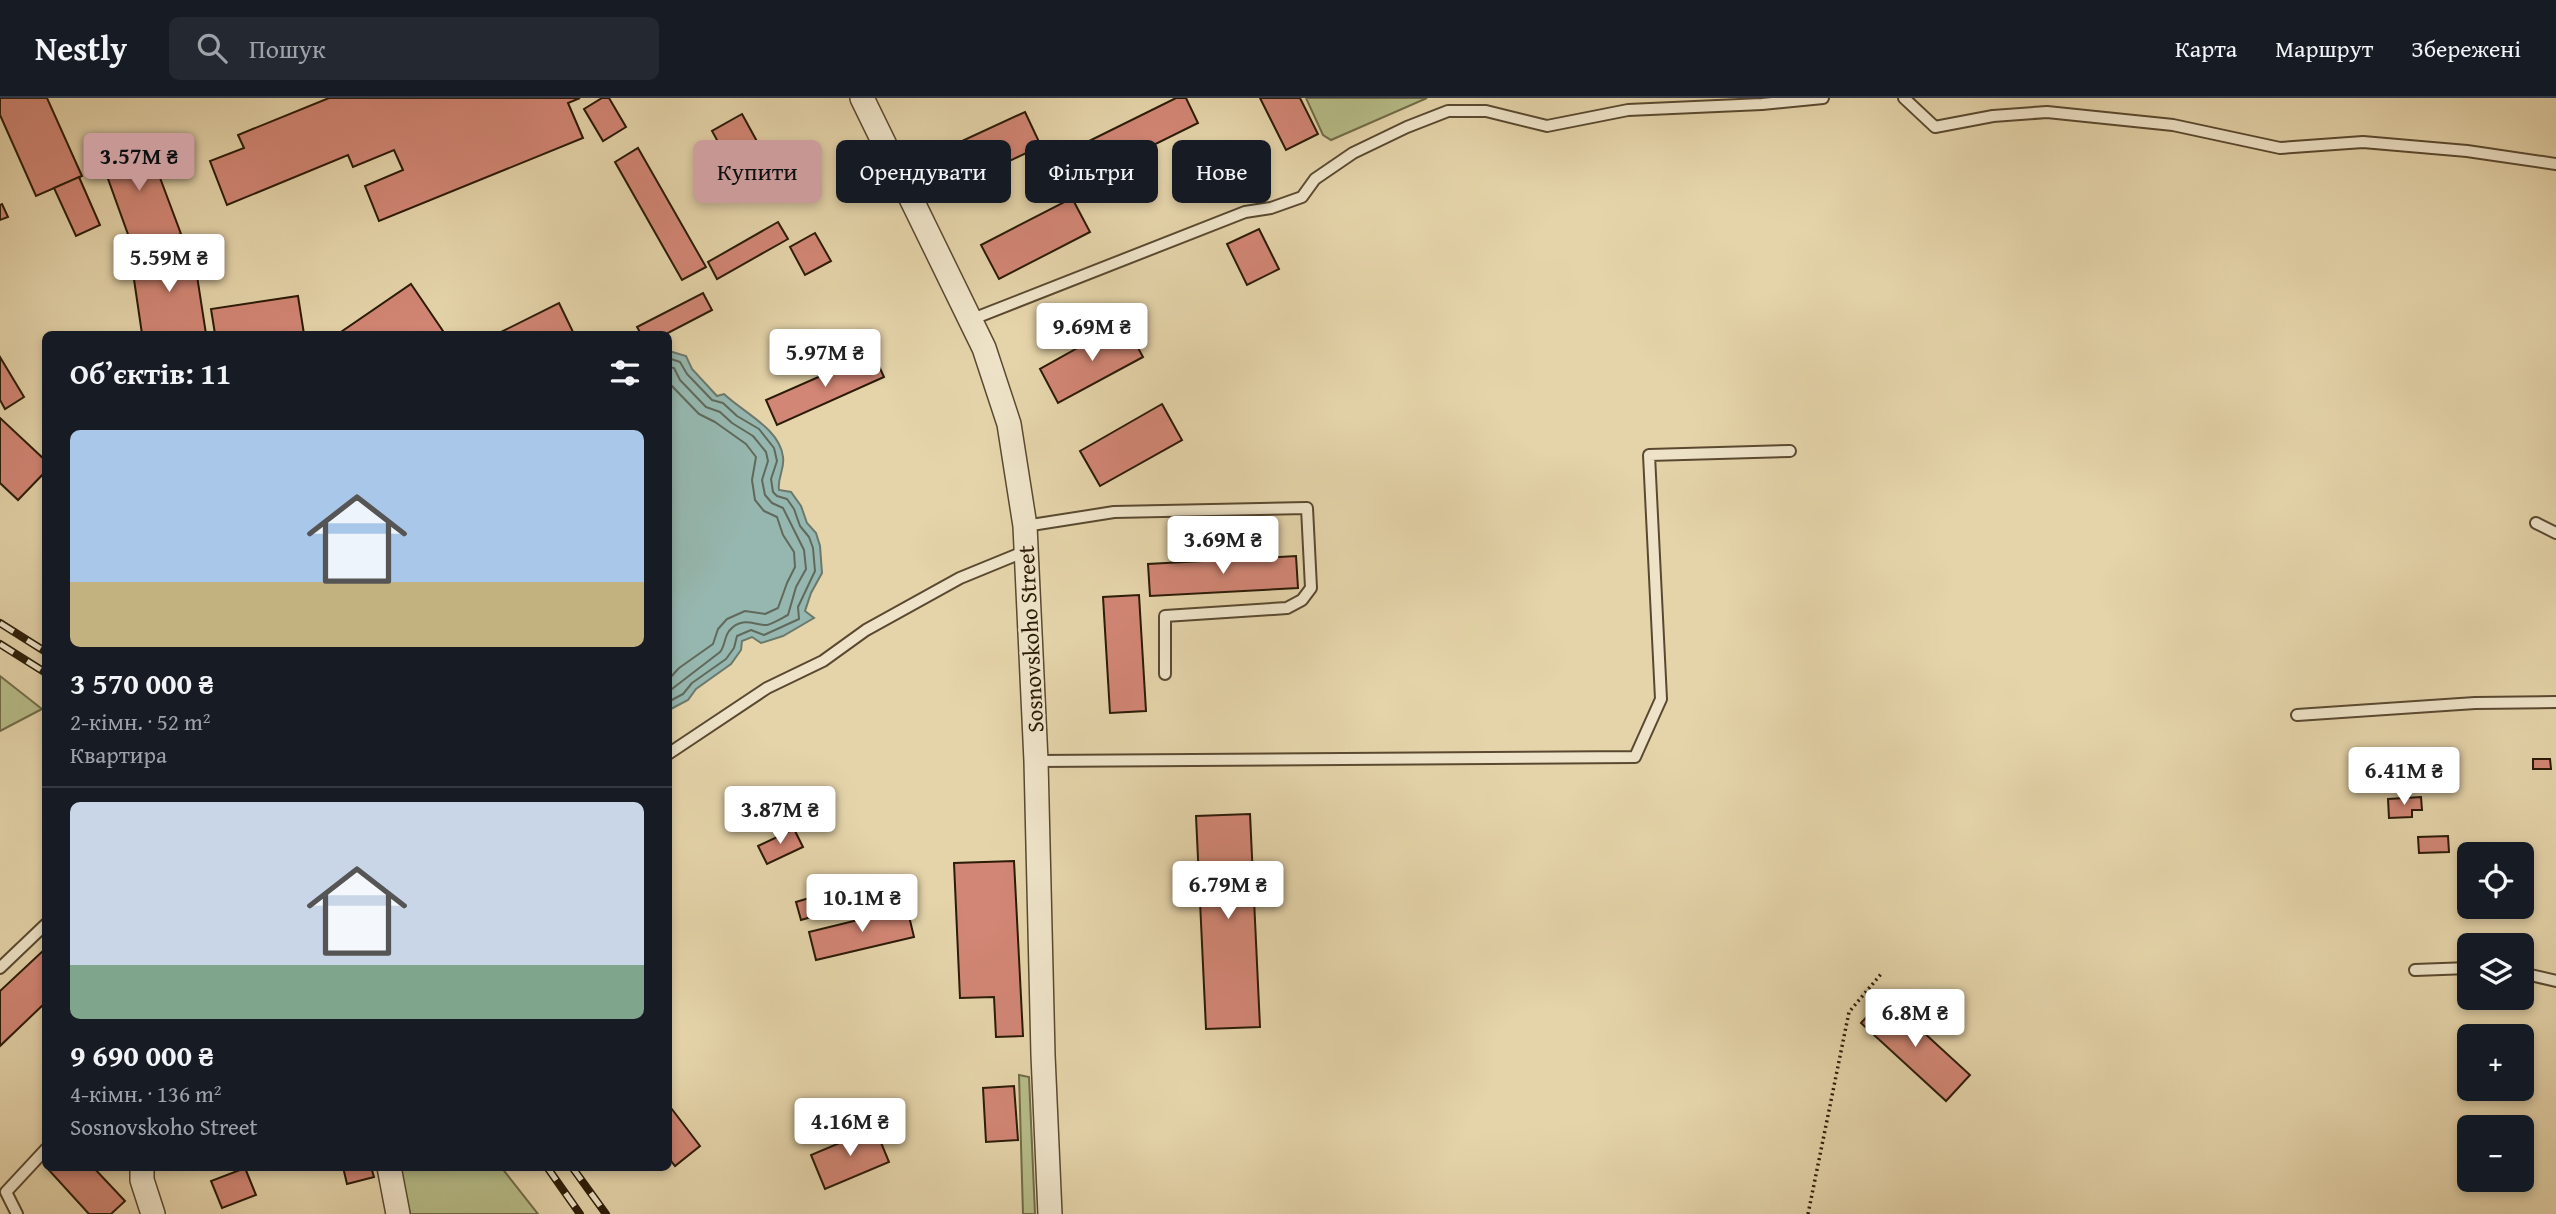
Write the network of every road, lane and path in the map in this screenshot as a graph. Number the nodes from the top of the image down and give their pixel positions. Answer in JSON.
{"nodes":[{"id":1,"x":1823,"y":98,"type":"edge"},
{"id":2,"x":1904,"y":98,"type":"edge"},
{"id":3,"x":867,"y":99,"type":"edge"},
{"id":4,"x":2556,"y":164,"type":"edge"},
{"id":5,"x":970,"y":320,"type":"junction"},
{"id":6,"x":1790,"y":452,"type":"dead end"},
{"id":7,"x":2536,"y":523,"type":"dead end"},
{"id":8,"x":1025,"y":526,"type":"junction"},
{"id":9,"x":2556,"y":533,"type":"edge"},
{"id":10,"x":1026,"y":551,"type":"junction"},
{"id":11,"x":1165,"y":674,"type":"dead end"},
{"id":12,"x":2556,"y":702,"type":"edge"},
{"id":13,"x":2297,"y":715,"type":"dead end"},
{"id":14,"x":672,"y":751,"type":"edge"},
{"id":15,"x":1036,"y":761,"type":"junction"},
{"id":16,"x":42,"y":929,"type":"edge"},
{"id":17,"x":0,"y":968,"type":"edge"},
{"id":18,"x":2457,"y":968,"type":"edge"},
{"id":19,"x":2415,"y":970,"type":"dead end"},
{"id":20,"x":1881,"y":974,"type":"dead end"},
{"id":21,"x":2534,"y":976,"type":"edge"},
{"id":22,"x":2556,"y":981,"type":"edge"},
{"id":23,"x":42,"y":1153,"type":"edge"},
{"id":24,"x":142,"y":1171,"type":"edge"},
{"id":25,"x":390,"y":1171,"type":"edge"},
{"id":26,"x":17,"y":1214,"type":"edge"},
{"id":27,"x":152,"y":1214,"type":"edge"},
{"id":28,"x":398,"y":1214,"type":"edge"},
{"id":29,"x":1050,"y":1214,"type":"edge"},
{"id":30,"x":1808,"y":1214,"type":"edge"}],
"edges":[{"from":1,"to":5,"type":"lane"},
{"from":2,"to":4,"type":"lane"},
{"from":3,"to":5,"type":"street","name":"Sosnovskoho Street"},
{"from":5,"to":8,"type":"street","name":"Sosnovskoho Street"},
{"from":6,"to":15,"type":"lane"},
{"from":7,"to":9,"type":"lane"},
{"from":8,"to":10,"type":"street","name":"Sosnovskoho Street"},
{"from":8,"to":11,"type":"lane"},
{"from":10,"to":14,"type":"lane"},
{"from":10,"to":15,"type":"street","name":"Sosnovskoho Street"},
{"from":12,"to":13,"type":"lane"},
{"from":15,"to":29,"type":"street","name":"Sosnovskoho Street"},
{"from":16,"to":17,"type":"lane"},
{"from":18,"to":19,"type":"lane"},
{"from":20,"to":30,"type":"path"},
{"from":21,"to":22,"type":"lane"},
{"from":23,"to":26,"type":"lane"},
{"from":24,"to":27,"type":"street"},
{"from":25,"to":28,"type":"street"}]}
